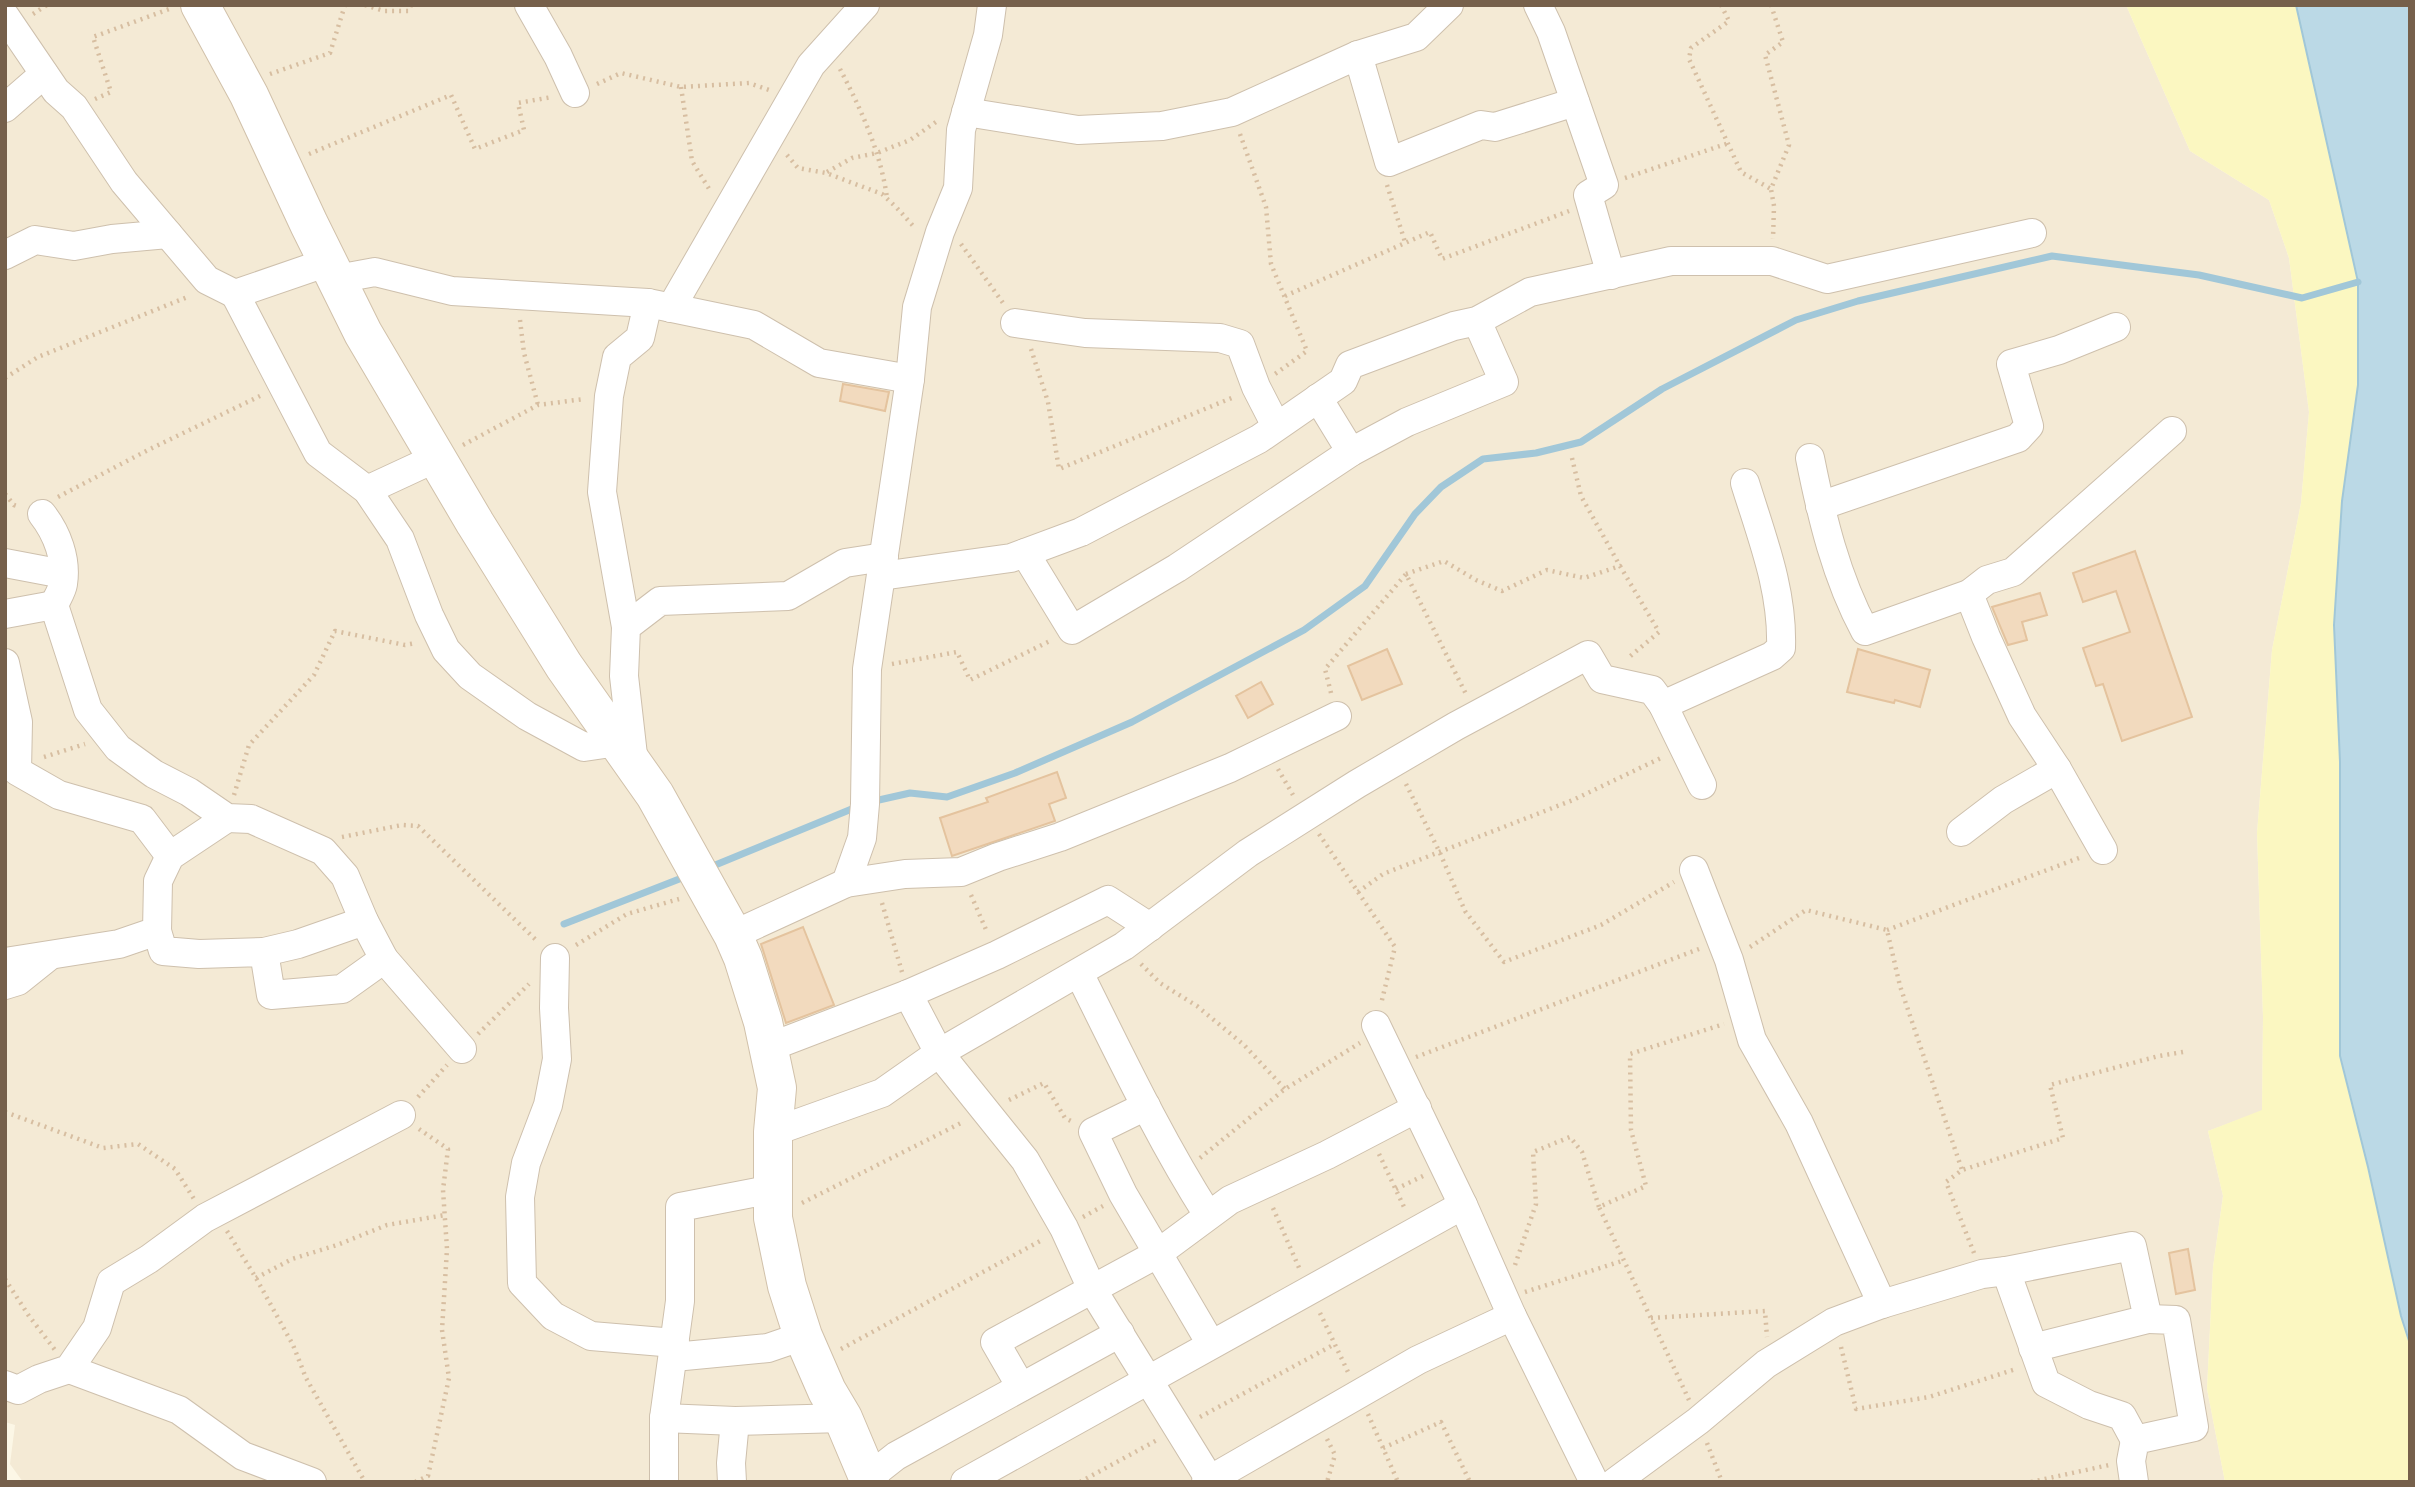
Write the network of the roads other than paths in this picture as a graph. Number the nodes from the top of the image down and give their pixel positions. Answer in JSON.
{"nodes":[{"id":1,"x":200,"y":5,"type":"edge"},
{"id":2,"x":529,"y":5,"type":"edge"},
{"id":3,"x":865,"y":5,"type":"edge"},
{"id":4,"x":992,"y":5,"type":"edge"},
{"id":5,"x":1449,"y":5,"type":"edge"},
{"id":6,"x":1538,"y":5,"type":"edge"},
{"id":7,"x":5,"y":16,"type":"edge"},
{"id":8,"x":1358,"y":55,"type":"junction"},
{"id":9,"x":44,"y":75,"type":"junction"},
{"id":10,"x":575,"y":93,"type":"road end"},
{"id":11,"x":1575,"y":102,"type":"junction"},
{"id":12,"x":5,"y":108,"type":"edge"},
{"id":13,"x":964,"y":121,"type":"junction"},
{"id":14,"x":2032,"y":233,"type":"dead end"},
{"id":15,"x":168,"y":234,"type":"junction"},
{"id":16,"x":5,"y":255,"type":"edge"},
{"id":17,"x":332,"y":271,"type":"junction"},
{"id":18,"x":1611,"y":275,"type":"junction"},
{"id":19,"x":226,"y":289,"type":"junction"},
{"id":20,"x":659,"y":305,"type":"junction"},
{"id":21,"x":1478,"y":321,"type":"junction"},
{"id":22,"x":1015,"y":323,"type":"dead end"},
{"id":23,"x":2116,"y":327,"type":"dead end"},
{"id":24,"x":910,"y":379,"type":"junction"},
{"id":25,"x":1318,"y":398,"type":"junction"},
{"id":26,"x":1276,"y":426,"type":"junction"},
{"id":27,"x":2172,"y":431,"type":"dead end"},
{"id":28,"x":1351,"y":452,"type":"junction"},
{"id":29,"x":436,"y":458,"type":"junction"},
{"id":30,"x":1810,"y":458,"type":"dead end"},
{"id":31,"x":1745,"y":484,"type":"dead end"},
{"id":32,"x":367,"y":490,"type":"junction"},
{"id":33,"x":1820,"y":506,"type":"junction"},
{"id":34,"x":42,"y":514,"type":"road end"},
{"id":35,"x":1025,"y":553,"type":"junction"},
{"id":36,"x":5,"y":563,"type":"edge"},
{"id":37,"x":882,"y":567,"type":"junction"},
{"id":38,"x":62,"y":574,"type":"junction"},
{"id":39,"x":1969,"y":594,"type":"junction"},
{"id":40,"x":54,"y":605,"type":"junction"},
{"id":41,"x":5,"y":614,"type":"edge"},
{"id":42,"x":626,"y":626,"type":"junction"},
{"id":43,"x":5,"y":663,"type":"edge"},
{"id":44,"x":1663,"y":705,"type":"junction"},
{"id":45,"x":1337,"y":716,"type":"road end"},
{"id":46,"x":626,"y":753,"type":"junction"},
{"id":47,"x":2057,"y":769,"type":"junction"},
{"id":48,"x":1702,"y":785,"type":"dead end"},
{"id":49,"x":227,"y":818,"type":"junction"},
{"id":50,"x":1961,"y":832,"type":"dead end"},
{"id":51,"x":2103,"y":850,"type":"road end"},
{"id":52,"x":170,"y":856,"type":"junction"},
{"id":53,"x":1694,"y":870,"type":"road end"},
{"id":54,"x":846,"y":883,"type":"junction"},
{"id":55,"x":364,"y":921,"type":"junction"},
{"id":56,"x":1150,"y":927,"type":"junction"},
{"id":57,"x":156,"y":931,"type":"junction"},
{"id":58,"x":733,"y":935,"type":"junction"},
{"id":59,"x":264,"y":952,"type":"junction"},
{"id":60,"x":48,"y":957,"type":"junction"},
{"id":61,"x":555,"y":958,"type":"road end"},
{"id":62,"x":384,"y":959,"type":"junction"},
{"id":63,"x":5,"y":962,"type":"edge"},
{"id":64,"x":1079,"y":972,"type":"junction"},
{"id":65,"x":5,"y":985,"type":"edge"},
{"id":66,"x":908,"y":994,"type":"junction"},
{"id":67,"x":1378,"y":1028,"type":"road end"},
{"id":68,"x":770,"y":1047,"type":"junction"},
{"id":69,"x":462,"y":1049,"type":"road end"},
{"id":70,"x":939,"y":1053,"type":"junction"},
{"id":71,"x":1146,"y":1107,"type":"junction"},
{"id":72,"x":1417,"y":1108,"type":"junction"},
{"id":73,"x":401,"y":1115,"type":"road end"},
{"id":74,"x":773,"y":1132,"type":"junction"},
{"id":75,"x":773,"y":1204,"type":"junction"},
{"id":76,"x":1463,"y":1205,"type":"junction"},
{"id":77,"x":1208,"y":1215,"type":"junction"},
{"id":78,"x":1157,"y":1254,"type":"junction"},
{"id":79,"x":1994,"y":1273,"type":"junction"},
{"id":80,"x":1092,"y":1289,"type":"junction"},
{"id":81,"x":1882,"y":1304,"type":"junction"},
{"id":82,"x":1508,"y":1308,"type":"junction"},
{"id":83,"x":2148,"y":1319,"type":"junction"},
{"id":84,"x":1120,"y":1334,"type":"junction"},
{"id":85,"x":1211,"y":1343,"type":"junction"},
{"id":86,"x":809,"y":1349,"type":"junction"},
{"id":87,"x":674,"y":1350,"type":"junction"},
{"id":88,"x":2035,"y":1355,"type":"junction"},
{"id":89,"x":69,"y":1369,"type":"junction"},
{"id":90,"x":1148,"y":1380,"type":"junction"},
{"id":91,"x":5,"y":1385,"type":"edge"},
{"id":92,"x":1021,"y":1387,"type":"junction"},
{"id":93,"x":664,"y":1418,"type":"junction"},
{"id":94,"x":843,"y":1418,"type":"junction"},
{"id":95,"x":735,"y":1421,"type":"junction"},
{"id":96,"x":2133,"y":1461,"type":"edge"},
{"id":97,"x":869,"y":1480,"type":"edge"},
{"id":98,"x":1613,"y":1480,"type":"edge"},
{"id":99,"x":1208,"y":1481,"type":"edge"},
{"id":100,"x":312,"y":1482,"type":"edge"},
{"id":101,"x":664,"y":1482,"type":"edge"},
{"id":102,"x":732,"y":1482,"type":"edge"},
{"id":103,"x":965,"y":1482,"type":"edge"}],
"edges":[{"from":1,"to":17,"type":"street"},
{"from":2,"to":10,"type":"street"},
{"from":3,"to":20,"type":"street"},
{"from":4,"to":13,"type":"street"},
{"from":5,"to":8,"type":"street"},
{"from":6,"to":11,"type":"street"},
{"from":7,"to":9,"type":"street"},
{"from":8,"to":11,"type":"street"},
{"from":8,"to":13,"type":"street"},
{"from":9,"to":12,"type":"street"},
{"from":9,"to":15,"type":"street"},
{"from":11,"to":18,"type":"street"},
{"from":13,"to":24,"type":"street"},
{"from":14,"to":18,"type":"street"},
{"from":15,"to":16,"type":"street"},
{"from":15,"to":19,"type":"street"},
{"from":17,"to":19,"type":"street"},
{"from":17,"to":20,"type":"street"},
{"from":17,"to":29,"type":"street"},
{"from":18,"to":21,"type":"street"},
{"from":19,"to":32,"type":"street"},
{"from":20,"to":24,"type":"street"},
{"from":20,"to":42,"type":"street"},
{"from":21,"to":25,"type":"street"},
{"from":21,"to":28,"type":"street"},
{"from":22,"to":26,"type":"street"},
{"from":23,"to":33,"type":"street"},
{"from":24,"to":37,"type":"street"},
{"from":25,"to":26,"type":"street"},
{"from":25,"to":28,"type":"street"},
{"from":26,"to":35,"type":"street"},
{"from":27,"to":39,"type":"street"},
{"from":28,"to":35,"type":"street"},
{"from":29,"to":32,"type":"street"},
{"from":29,"to":46,"type":"street"},
{"from":30,"to":33,"type":"street"},
{"from":31,"to":44,"type":"street"},
{"from":32,"to":46,"type":"street"},
{"from":33,"to":39,"type":"street"},
{"from":34,"to":38,"type":"street"},
{"from":35,"to":37,"type":"street"},
{"from":36,"to":38,"type":"street"},
{"from":37,"to":42,"type":"street"},
{"from":37,"to":54,"type":"street"},
{"from":38,"to":40,"type":"street"},
{"from":39,"to":47,"type":"street"},
{"from":40,"to":41,"type":"street"},
{"from":40,"to":49,"type":"street"},
{"from":42,"to":46,"type":"street"},
{"from":43,"to":52,"type":"street"},
{"from":44,"to":48,"type":"street"},
{"from":44,"to":56,"type":"street"},
{"from":45,"to":54,"type":"street"},
{"from":46,"to":58,"type":"street"},
{"from":47,"to":50,"type":"street"},
{"from":47,"to":51,"type":"street"},
{"from":49,"to":52,"type":"street"},
{"from":49,"to":55,"type":"street"},
{"from":52,"to":57,"type":"street"},
{"from":53,"to":81,"type":"street"},
{"from":54,"to":58,"type":"street"},
{"from":55,"to":59,"type":"street"},
{"from":55,"to":62,"type":"street"},
{"from":56,"to":64,"type":"street"},
{"from":56,"to":66,"type":"street"},
{"from":57,"to":59,"type":"street"},
{"from":57,"to":60,"type":"street"},
{"from":58,"to":68,"type":"street"},
{"from":59,"to":62,"type":"street"},
{"from":60,"to":63,"type":"street"},
{"from":60,"to":65,"type":"street"},
{"from":61,"to":87,"type":"street"},
{"from":62,"to":69,"type":"street"},
{"from":64,"to":70,"type":"street"},
{"from":64,"to":71,"type":"street"},
{"from":66,"to":68,"type":"street"},
{"from":66,"to":70,"type":"street"},
{"from":67,"to":72,"type":"street"},
{"from":68,"to":74,"type":"street"},
{"from":70,"to":74,"type":"street"},
{"from":70,"to":80,"type":"street"},
{"from":71,"to":77,"type":"street"},
{"from":71,"to":78,"type":"street"},
{"from":72,"to":76,"type":"street"},
{"from":72,"to":77,"type":"street"},
{"from":73,"to":89,"type":"street"},
{"from":74,"to":75,"type":"street"},
{"from":75,"to":86,"type":"street"},
{"from":75,"to":87,"type":"street"},
{"from":76,"to":82,"type":"street"},
{"from":76,"to":85,"type":"street"},
{"from":77,"to":78,"type":"street"},
{"from":78,"to":80,"type":"street"},
{"from":78,"to":85,"type":"street"},
{"from":79,"to":81,"type":"street"},
{"from":79,"to":83,"type":"street"},
{"from":79,"to":88,"type":"street"},
{"from":80,"to":84,"type":"street"},
{"from":80,"to":92,"type":"street"},
{"from":81,"to":98,"type":"street"},
{"from":82,"to":98,"type":"street"},
{"from":82,"to":99,"type":"street"},
{"from":83,"to":88,"type":"street"},
{"from":83,"to":96,"type":"street"},
{"from":84,"to":90,"type":"street"},
{"from":84,"to":92,"type":"street"},
{"from":85,"to":90,"type":"street"},
{"from":86,"to":87,"type":"street"},
{"from":86,"to":94,"type":"street"},
{"from":87,"to":93,"type":"street"},
{"from":88,"to":96,"type":"street"},
{"from":89,"to":91,"type":"street"},
{"from":89,"to":100,"type":"street"},
{"from":90,"to":99,"type":"street"},
{"from":90,"to":103,"type":"street"},
{"from":92,"to":97,"type":"street"},
{"from":93,"to":95,"type":"street"},
{"from":93,"to":101,"type":"street"},
{"from":94,"to":95,"type":"street"},
{"from":94,"to":97,"type":"street"},
{"from":95,"to":102,"type":"street"}]}
